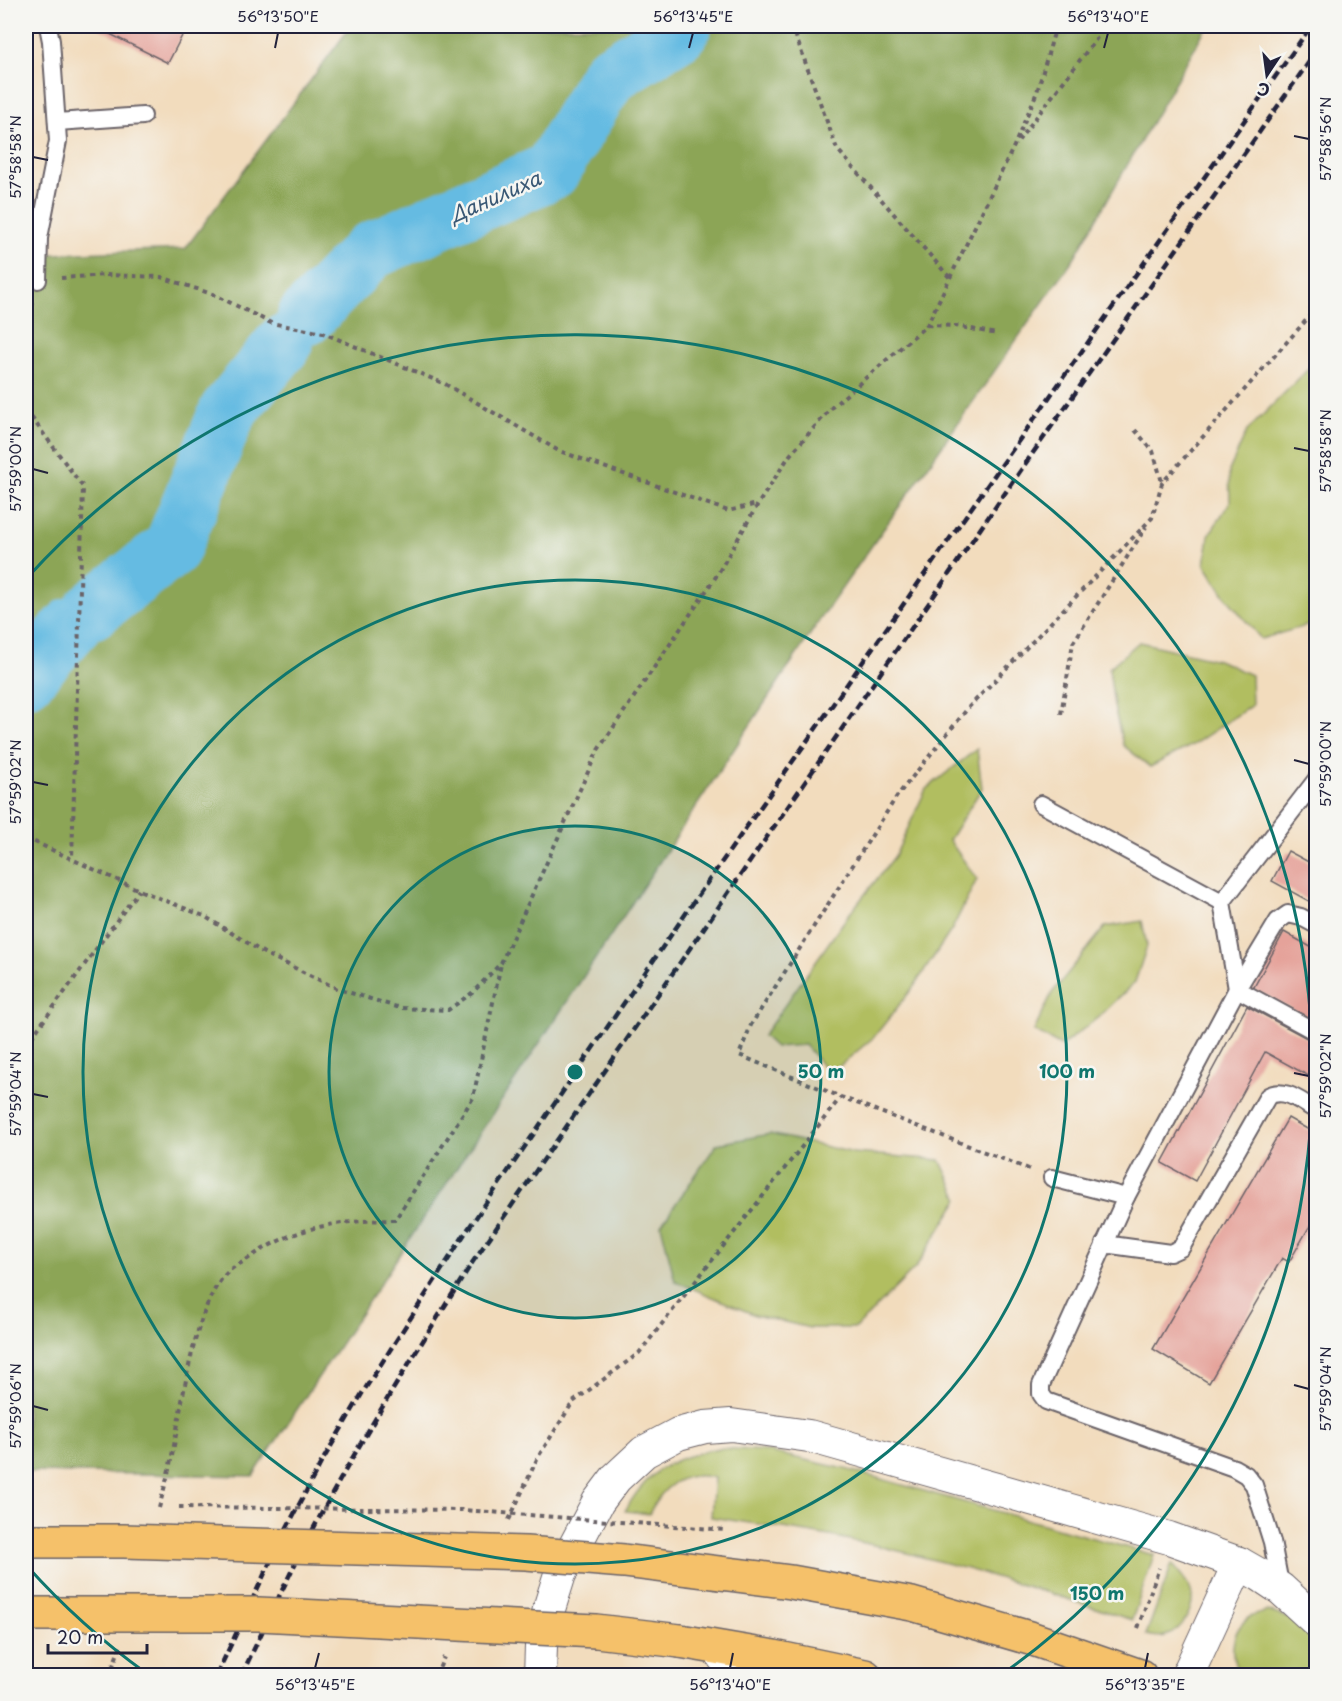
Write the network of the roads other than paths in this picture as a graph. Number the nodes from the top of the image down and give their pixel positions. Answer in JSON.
{"nodes":[{"id":1,"x":48,"y":26,"type":"edge"},
{"id":2,"x":143,"y":116,"type":"dead end"},
{"id":3,"x":57,"y":122,"type":"junction"},
{"id":4,"x":32,"y":238,"type":"edge"},
{"id":5,"x":38,"y":280,"type":"road end"},
{"id":6,"x":1317,"y":780,"type":"edge"},
{"id":7,"x":1041,"y":804,"type":"dead end"},
{"id":8,"x":1222,"y":902,"type":"junction"},
{"id":9,"x":1317,"y":925,"type":"edge"},
{"id":10,"x":1238,"y":989,"type":"junction"},
{"id":11,"x":1317,"y":1032,"type":"edge"},
{"id":12,"x":1317,"y":1110,"type":"edge"},
{"id":13,"x":1052,"y":1178,"type":"road end"},
{"id":14,"x":1126,"y":1197,"type":"junction"},
{"id":15,"x":1104,"y":1244,"type":"junction"},
{"id":16,"x":26,"y":1541,"type":"edge"},
{"id":17,"x":1239,"y":1563,"type":"junction"},
{"id":18,"x":1281,"y":1589,"type":"junction"},
{"id":19,"x":26,"y":1614,"type":"edge"},
{"id":20,"x":1317,"y":1622,"type":"edge"},
{"id":21,"x":680,"y":1641,"type":"junction"},
{"id":22,"x":540,"y":1676,"type":"edge"},
{"id":23,"x":772,"y":1676,"type":"edge"},
{"id":24,"x":865,"y":1676,"type":"edge"},
{"id":25,"x":1140,"y":1676,"type":"edge"},
{"id":26,"x":1187,"y":1676,"type":"edge"}],
"edges":[{"from":1,"to":3,"type":"lane"},
{"from":2,"to":3,"type":"lane"},
{"from":3,"to":4,"type":"lane"},
{"from":4,"to":5,"type":"lane"},
{"from":6,"to":8,"type":"lane"},
{"from":7,"to":8,"type":"lane"},
{"from":8,"to":10,"type":"lane"},
{"from":9,"to":10,"type":"lane"},
{"from":10,"to":11,"type":"lane"},
{"from":10,"to":14,"type":"lane"},
{"from":12,"to":15,"type":"lane"},
{"from":13,"to":14,"type":"lane"},
{"from":14,"to":15,"type":"lane"},
{"from":15,"to":18,"type":"lane"},
{"from":16,"to":25,"type":"main road","bridge":true},
{"from":17,"to":18,"type":"street"},
{"from":17,"to":22,"type":"street"},
{"from":17,"to":26,"type":"street"},
{"from":18,"to":20,"type":"street"},
{"from":19,"to":21,"type":"main road","bridge":true},
{"from":21,"to":23,"type":"street"},
{"from":21,"to":24,"type":"main road"}]}
